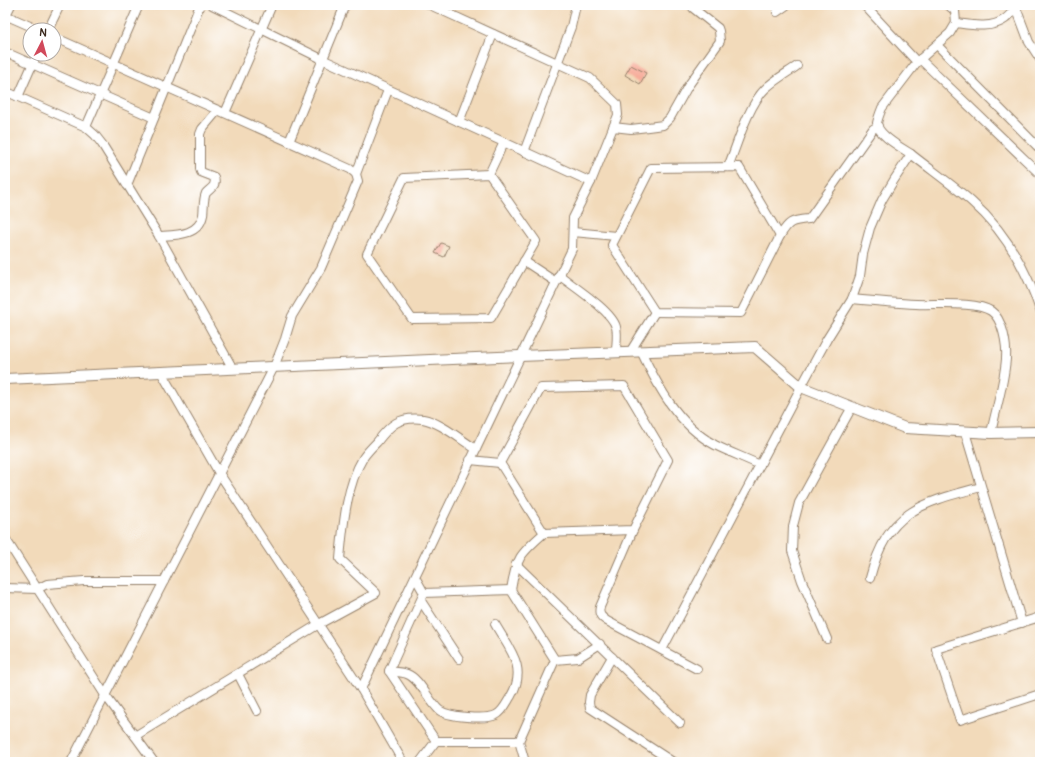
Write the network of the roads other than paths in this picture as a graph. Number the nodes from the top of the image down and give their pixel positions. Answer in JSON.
{"nodes":[{"id":1,"x":11,"y":5,"type":"edge"},
{"id":2,"x":60,"y":5,"type":"edge"},
{"id":3,"x":139,"y":5,"type":"edge"},
{"id":4,"x":200,"y":5,"type":"edge"},
{"id":5,"x":212,"y":5,"type":"edge"},
{"id":6,"x":272,"y":5,"type":"edge"},
{"id":7,"x":345,"y":5,"type":"edge"},
{"id":8,"x":430,"y":5,"type":"edge"},
{"id":9,"x":576,"y":5,"type":"edge"},
{"id":10,"x":788,"y":5,"type":"edge"},
{"id":11,"x":864,"y":5,"type":"edge"},
{"id":12,"x":948,"y":5,"type":"edge"},
{"id":13,"x":1016,"y":6,"type":"edge"},
{"id":14,"x":693,"y":8,"type":"dead end"},
{"id":15,"x":777,"y":12,"type":"dead end"},
{"id":16,"x":6,"y":15,"type":"edge"},
{"id":17,"x":22,"y":22,"type":"edge"},
{"id":18,"x":52,"y":22,"type":"edge"},
{"id":19,"x":956,"y":23,"type":"junction"},
{"id":20,"x":262,"y":29,"type":"junction"},
{"id":21,"x":493,"y":34,"type":"junction"},
{"id":22,"x":62,"y":41,"type":"edge"},
{"id":23,"x":937,"y":45,"type":"junction"},
{"id":24,"x":5,"y":52,"type":"edge"},
{"id":25,"x":322,"y":59,"type":"junction"},
{"id":26,"x":1040,"y":59,"type":"edge"},
{"id":27,"x":919,"y":60,"type":"junction"},
{"id":28,"x":32,"y":64,"type":"junction"},
{"id":29,"x":114,"y":64,"type":"junction"},
{"id":30,"x":558,"y":64,"type":"junction"},
{"id":31,"x":797,"y":66,"type":"dead end"},
{"id":32,"x":167,"y":87,"type":"junction"},
{"id":33,"x":388,"y":90,"type":"junction"},
{"id":34,"x":5,"y":91,"type":"edge"},
{"id":35,"x":101,"y":95,"type":"junction"},
{"id":36,"x":18,"y":96,"type":"junction"},
{"id":37,"x":221,"y":112,"type":"junction"},
{"id":38,"x":154,"y":118,"type":"junction"},
{"id":39,"x":459,"y":122,"type":"junction"},
{"id":40,"x":613,"y":126,"type":"junction"},
{"id":41,"x":878,"y":126,"type":"junction"},
{"id":42,"x":86,"y":128,"type":"junction"},
{"id":43,"x":289,"y":142,"type":"junction"},
{"id":44,"x":504,"y":142,"type":"junction"},
{"id":45,"x":1040,"y":149,"type":"edge"},
{"id":46,"x":524,"y":152,"type":"junction"},
{"id":47,"x":911,"y":154,"type":"junction"},
{"id":48,"x":728,"y":167,"type":"junction"},
{"id":49,"x":356,"y":174,"type":"junction"},
{"id":50,"x":489,"y":174,"type":"junction"},
{"id":51,"x":1040,"y":174,"type":"edge"},
{"id":52,"x":591,"y":182,"type":"junction"},
{"id":53,"x":127,"y":184,"type":"junction"},
{"id":54,"x":572,"y":232,"type":"junction"},
{"id":55,"x":158,"y":236,"type":"junction"},
{"id":56,"x":616,"y":236,"type":"junction"},
{"id":57,"x":780,"y":236,"type":"junction"},
{"id":58,"x":524,"y":261,"type":"junction"},
{"id":59,"x":557,"y":279,"type":"junction"},
{"id":60,"x":852,"y":299,"type":"junction"},
{"id":61,"x":1040,"y":310,"type":"edge"},
{"id":62,"x":655,"y":312,"type":"junction"},
{"id":63,"x":641,"y":351,"type":"junction"},
{"id":64,"x":616,"y":352,"type":"junction"},
{"id":65,"x":630,"y":352,"type":"junction"},
{"id":66,"x":520,"y":356,"type":"junction"},
{"id":67,"x":274,"y":367,"type":"junction"},
{"id":68,"x":233,"y":369,"type":"junction"},
{"id":69,"x":161,"y":372,"type":"junction"},
{"id":70,"x":5,"y":379,"type":"edge"},
{"id":71,"x":801,"y":386,"type":"junction"},
{"id":72,"x":852,"y":407,"type":"junction"},
{"id":73,"x":965,"y":432,"type":"junction"},
{"id":74,"x":1040,"y":432,"type":"edge"},
{"id":75,"x":991,"y":433,"type":"junction"},
{"id":76,"x":476,"y":449,"type":"junction"},
{"id":77,"x":470,"y":460,"type":"junction"},
{"id":78,"x":500,"y":463,"type":"junction"},
{"id":79,"x":760,"y":465,"type":"junction"},
{"id":80,"x":219,"y":473,"type":"junction"},
{"id":81,"x":981,"y":487,"type":"junction"},
{"id":82,"x":633,"y":530,"type":"junction"},
{"id":83,"x":544,"y":533,"type":"junction"},
{"id":84,"x":5,"y":538,"type":"edge"},
{"id":85,"x":516,"y":564,"type":"junction"},
{"id":86,"x":414,"y":577,"type":"junction"},
{"id":87,"x":870,"y":578,"type":"dead end"},
{"id":88,"x":164,"y":581,"type":"junction"},
{"id":89,"x":5,"y":588,"type":"edge"},
{"id":90,"x":37,"y":588,"type":"junction"},
{"id":91,"x":511,"y":590,"type":"junction"},
{"id":92,"x":423,"y":597,"type":"junction"},
{"id":93,"x":1040,"y":617,"type":"edge"},
{"id":94,"x":1022,"y":623,"type":"junction"},
{"id":95,"x":319,"y":624,"type":"junction"},
{"id":96,"x":495,"y":624,"type":"dead end"},
{"id":97,"x":827,"y":639,"type":"dead end"},
{"id":98,"x":600,"y":644,"type":"junction"},
{"id":99,"x":662,"y":650,"type":"junction"},
{"id":100,"x":612,"y":656,"type":"junction"},
{"id":101,"x":459,"y":659,"type":"dead end"},
{"id":102,"x":555,"y":660,"type":"junction"},
{"id":103,"x":697,"y":669,"type":"dead end"},
{"id":104,"x":389,"y":671,"type":"junction"},
{"id":105,"x":238,"y":674,"type":"junction"},
{"id":106,"x":361,"y":689,"type":"junction"},
{"id":107,"x":105,"y":694,"type":"junction"},
{"id":108,"x":1040,"y":694,"type":"edge"},
{"id":109,"x":257,"y":710,"type":"dead end"},
{"id":110,"x":680,"y":724,"type":"dead end"},
{"id":111,"x":135,"y":736,"type":"junction"},
{"id":112,"x":436,"y":741,"type":"junction"},
{"id":113,"x":519,"y":741,"type":"junction"},
{"id":114,"x":71,"y":762,"type":"edge"},
{"id":115,"x":154,"y":762,"type":"edge"},
{"id":116,"x":403,"y":762,"type":"edge"},
{"id":117,"x":420,"y":762,"type":"edge"},
{"id":118,"x":525,"y":762,"type":"edge"},
{"id":119,"x":673,"y":762,"type":"edge"}],
"edges":[{"from":1,"to":16,"type":"street"},
{"from":2,"to":18,"type":"street"},
{"from":3,"to":29,"type":"street"},
{"from":4,"to":32,"type":"street"},
{"from":5,"to":20,"type":"street"},
{"from":6,"to":20,"type":"street"},
{"from":7,"to":25,"type":"street"},
{"from":8,"to":21,"type":"street"},
{"from":9,"to":30,"type":"street"},
{"from":10,"to":15,"type":"street"},
{"from":11,"to":27,"type":"street"},
{"from":12,"to":19,"type":"street"},
{"from":13,"to":19,"type":"street"},
{"from":13,"to":26,"type":"street"},
{"from":14,"to":40,"type":"street"},
{"from":16,"to":17,"type":"street"},
{"from":19,"to":23,"type":"street"},
{"from":20,"to":25,"type":"street"},
{"from":20,"to":37,"type":"street"},
{"from":21,"to":30,"type":"street"},
{"from":21,"to":39,"type":"street"},
{"from":22,"to":29,"type":"street"},
{"from":23,"to":27,"type":"street"},
{"from":23,"to":45,"type":"street"},
{"from":24,"to":28,"type":"street"},
{"from":25,"to":33,"type":"street"},
{"from":25,"to":43,"type":"street"},
{"from":27,"to":41,"type":"street"},
{"from":27,"to":51,"type":"street"},
{"from":28,"to":35,"type":"street"},
{"from":28,"to":36,"type":"street"},
{"from":29,"to":32,"type":"street"},
{"from":29,"to":35,"type":"street"},
{"from":30,"to":40,"type":"street"},
{"from":30,"to":46,"type":"street"},
{"from":31,"to":48,"type":"street"},
{"from":32,"to":37,"type":"street"},
{"from":32,"to":38,"type":"street"},
{"from":33,"to":39,"type":"street"},
{"from":33,"to":49,"type":"street"},
{"from":34,"to":36,"type":"street"},
{"from":35,"to":38,"type":"street"},
{"from":35,"to":42,"type":"street"},
{"from":36,"to":42,"type":"street"},
{"from":37,"to":43,"type":"street"},
{"from":37,"to":55,"type":"street"},
{"from":38,"to":53,"type":"street"},
{"from":39,"to":44,"type":"street"},
{"from":40,"to":52,"type":"street"},
{"from":41,"to":47,"type":"street"},
{"from":41,"to":57,"type":"street"},
{"from":42,"to":53,"type":"street"},
{"from":43,"to":49,"type":"street"},
{"from":44,"to":46,"type":"street"},
{"from":44,"to":50,"type":"street"},
{"from":46,"to":52,"type":"street"},
{"from":47,"to":60,"type":"street"},
{"from":47,"to":61,"type":"street"},
{"from":48,"to":56,"type":"street"},
{"from":48,"to":57,"type":"street"},
{"from":49,"to":67,"type":"street"},
{"from":50,"to":58,"type":"street"},
{"from":50,"to":58,"type":"street"},
{"from":52,"to":54,"type":"street"},
{"from":53,"to":55,"type":"street"},
{"from":54,"to":56,"type":"street"},
{"from":54,"to":59,"type":"street"},
{"from":55,"to":68,"type":"street"},
{"from":56,"to":62,"type":"street"},
{"from":57,"to":62,"type":"street"},
{"from":58,"to":59,"type":"street"},
{"from":59,"to":64,"type":"street"},
{"from":59,"to":66,"type":"street"},
{"from":60,"to":71,"type":"street"},
{"from":60,"to":75,"type":"street"},
{"from":62,"to":65,"type":"street"},
{"from":63,"to":65,"type":"street"},
{"from":63,"to":71,"type":"street"},
{"from":63,"to":79,"type":"street"},
{"from":64,"to":65,"type":"street"},
{"from":64,"to":66,"type":"street"},
{"from":66,"to":67,"type":"street"},
{"from":66,"to":76,"type":"street"},
{"from":67,"to":68,"type":"street"},
{"from":67,"to":80,"type":"street"},
{"from":68,"to":69,"type":"street"},
{"from":69,"to":70,"type":"street"},
{"from":69,"to":80,"type":"street"},
{"from":71,"to":72,"type":"street"},
{"from":71,"to":79,"type":"street"},
{"from":72,"to":73,"type":"street"},
{"from":72,"to":97,"type":"street"},
{"from":73,"to":75,"type":"street"},
{"from":73,"to":81,"type":"street"},
{"from":74,"to":75,"type":"street"},
{"from":76,"to":77,"type":"street"},
{"from":76,"to":95,"type":"street"},
{"from":77,"to":78,"type":"street"},
{"from":77,"to":86,"type":"street"},
{"from":78,"to":82,"type":"street"},
{"from":78,"to":83,"type":"street"},
{"from":79,"to":99,"type":"street"},
{"from":80,"to":88,"type":"street"},
{"from":80,"to":95,"type":"street"},
{"from":81,"to":87,"type":"street"},
{"from":81,"to":94,"type":"street"},
{"from":82,"to":83,"type":"street"},
{"from":82,"to":99,"type":"street"},
{"from":83,"to":85,"type":"street"},
{"from":84,"to":90,"type":"street"},
{"from":85,"to":91,"type":"street"},
{"from":85,"to":98,"type":"street"},
{"from":86,"to":92,"type":"street"},
{"from":86,"to":106,"type":"street"},
{"from":88,"to":90,"type":"street"},
{"from":88,"to":107,"type":"street"},
{"from":89,"to":90,"type":"street"},
{"from":90,"to":107,"type":"street"},
{"from":91,"to":92,"type":"street"},
{"from":91,"to":102,"type":"street"},
{"from":92,"to":101,"type":"street"},
{"from":92,"to":104,"type":"street"},
{"from":93,"to":94,"type":"street"},
{"from":94,"to":108,"type":"street"},
{"from":95,"to":105,"type":"street"},
{"from":95,"to":106,"type":"street"},
{"from":96,"to":104,"type":"street"},
{"from":98,"to":100,"type":"street"},
{"from":98,"to":102,"type":"street"},
{"from":99,"to":103,"type":"street"},
{"from":100,"to":110,"type":"street"},
{"from":100,"to":119,"type":"street"},
{"from":102,"to":113,"type":"street"},
{"from":104,"to":112,"type":"street"},
{"from":105,"to":109,"type":"street"},
{"from":105,"to":111,"type":"street"},
{"from":106,"to":116,"type":"street"},
{"from":107,"to":111,"type":"street"},
{"from":107,"to":114,"type":"street"},
{"from":111,"to":115,"type":"street"},
{"from":112,"to":113,"type":"street"},
{"from":112,"to":117,"type":"street"},
{"from":113,"to":118,"type":"street"}]}
